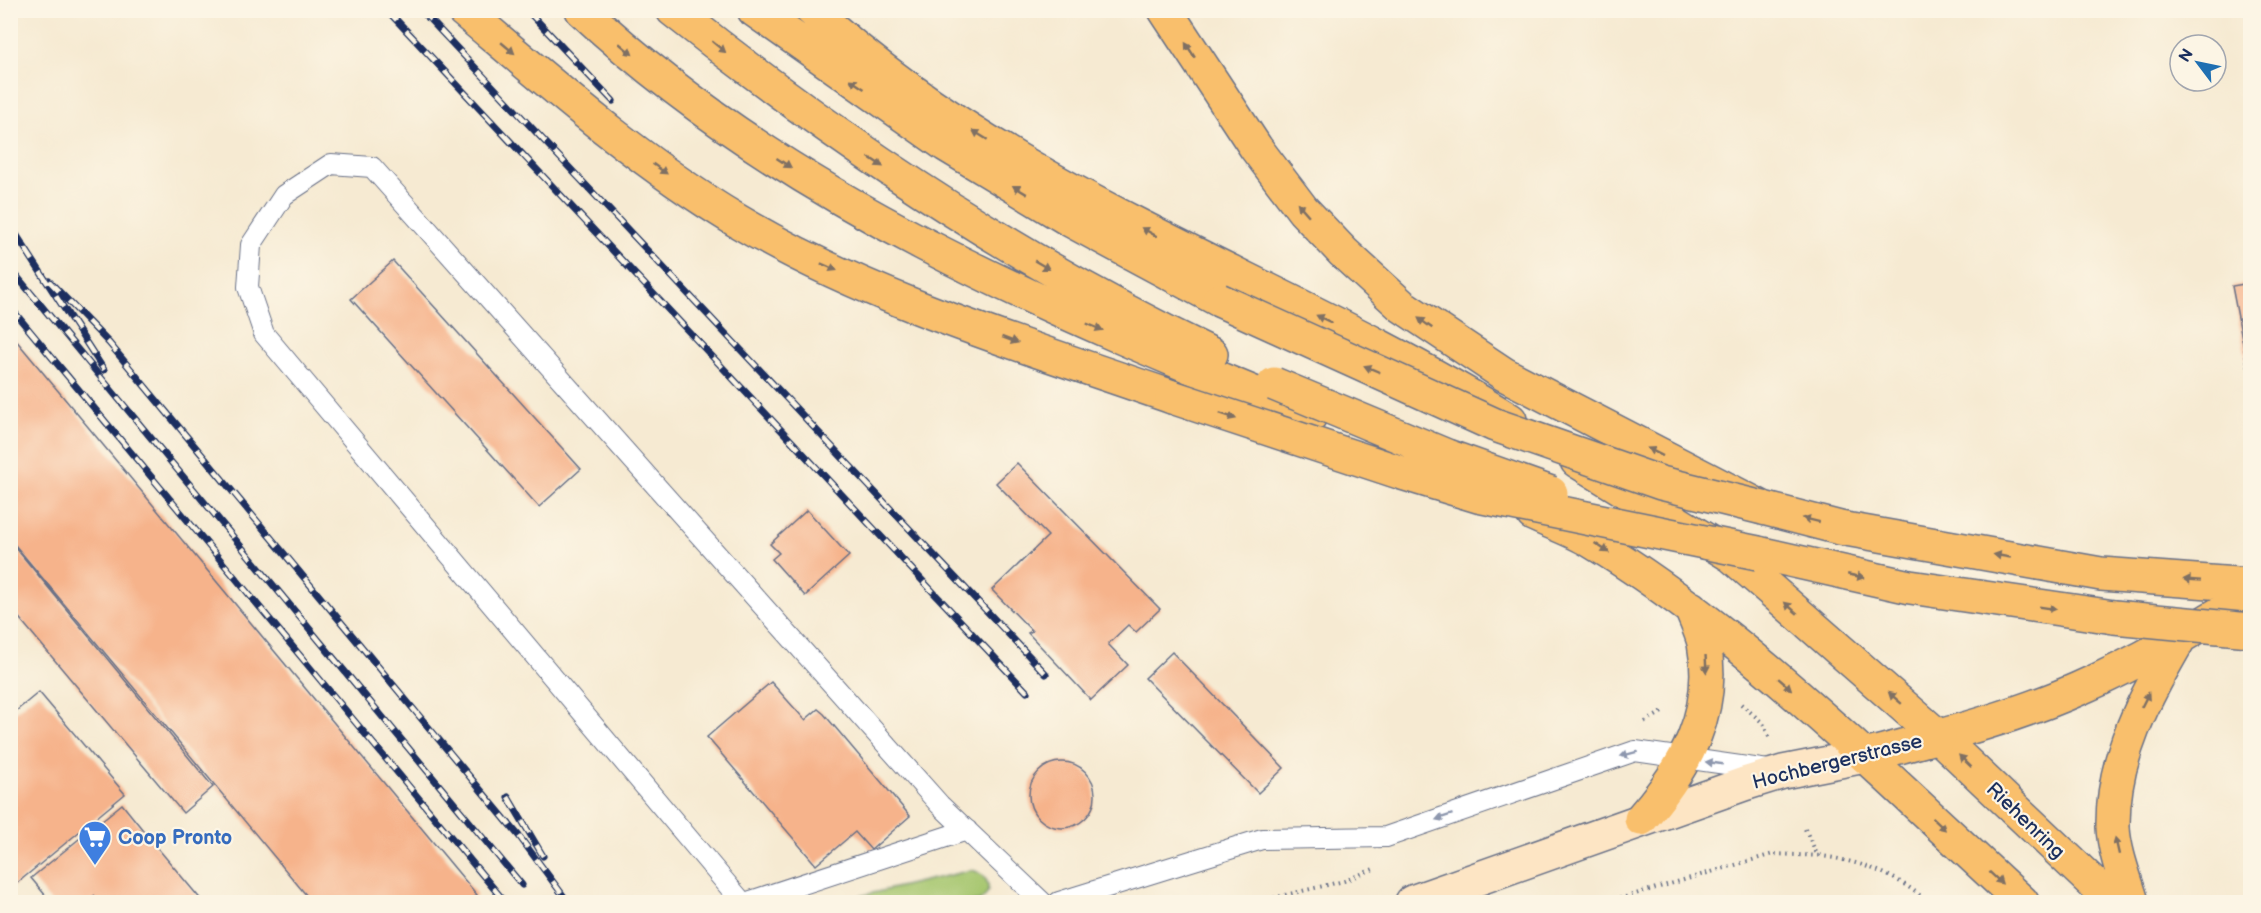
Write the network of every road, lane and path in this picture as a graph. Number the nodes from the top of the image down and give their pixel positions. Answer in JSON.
{"nodes":[{"id":1,"x":463,"y":10,"type":"edge"},
{"id":2,"x":582,"y":10,"type":"edge"},
{"id":3,"x":673,"y":10,"type":"edge"},
{"id":4,"x":754,"y":10,"type":"edge"},
{"id":5,"x":812,"y":10,"type":"edge"},
{"id":6,"x":1165,"y":10,"type":"edge"},
{"id":7,"x":1763,"y":508,"type":"junction"},
{"id":8,"x":1758,"y":554,"type":"junction"},
{"id":9,"x":2250,"y":585,"type":"edge"},
{"id":10,"x":2250,"y":595,"type":"edge"},
{"id":11,"x":1691,"y":608,"type":"junction"},
{"id":12,"x":2250,"y":630,"type":"edge"},
{"id":13,"x":2179,"y":639,"type":"junction"},
{"id":14,"x":1939,"y":737,"type":"junction"},
{"id":15,"x":1865,"y":756,"type":"junction"},
{"id":16,"x":1686,"y":759,"type":"junction"},
{"id":17,"x":1783,"y":772,"type":"junction"},
{"id":18,"x":1641,"y":819,"type":"junction"},
{"id":19,"x":1805,"y":829,"type":"dead end"},
{"id":20,"x":967,"y":830,"type":"junction"},
{"id":21,"x":1822,"y":856,"type":"junction"},
{"id":22,"x":742,"y":903,"type":"edge"},
{"id":23,"x":748,"y":903,"type":"edge"},
{"id":24,"x":1042,"y":903,"type":"edge"},
{"id":25,"x":1059,"y":903,"type":"edge"},
{"id":26,"x":1412,"y":903,"type":"edge"},
{"id":27,"x":1608,"y":903,"type":"edge"},
{"id":28,"x":1928,"y":903,"type":"edge"},
{"id":29,"x":2022,"y":903,"type":"edge"},
{"id":30,"x":2114,"y":903,"type":"edge"},
{"id":31,"x":2132,"y":903,"type":"edge"}],
"edges":[{"from":1,"to":8,"type":"main road","one_way":true,"bridge":true},
{"from":2,"to":11,"type":"main road","one_way":true},
{"from":3,"to":8,"type":"main road","one_way":true,"bridge":true},
{"from":7,"to":4,"type":"main road","one_way":true,"bridge":true},
{"from":14,"to":5,"type":"main road","name":"Riehenring","one_way":true},
{"from":7,"to":6,"type":"main road","one_way":true,"bridge":true},
{"from":9,"to":7,"type":"main road","one_way":true},
{"from":8,"to":12,"type":"main road","one_way":true,"bridge":true},
{"from":10,"to":13,"type":"main road","name":"Hochbergerstrasse"},
{"from":11,"to":15,"type":"main road","one_way":true},
{"from":11,"to":16,"type":"main road","one_way":true},
{"from":13,"to":14,"type":"main road","name":"Hochbergerstrasse"},
{"from":31,"to":13,"type":"main road","one_way":true},
{"from":14,"to":15,"type":"main road","name":"Hochbergerstrasse"},
{"from":30,"to":14,"type":"main road","name":"Riehenring","one_way":true},
{"from":15,"to":17,"type":"main road","name":"Hochbergerstrasse"},
{"from":15,"to":29,"type":"main road","one_way":true},
{"from":17,"to":16,"type":"lane","one_way":true},
{"from":16,"to":18,"type":"main road"},
{"from":16,"to":25,"type":"lane","one_way":true},
{"from":17,"to":18,"type":"main road","name":"Hochbergerstrasse"},
{"from":18,"to":26,"type":"main road","name":"Hochbergerstrasse"},
{"from":19,"to":21,"type":"path"},
{"from":20,"to":22,"type":"lane"},
{"from":20,"to":23,"type":"lane"},
{"from":20,"to":24,"type":"lane"},
{"from":21,"to":27,"type":"path"},
{"from":21,"to":28,"type":"path"}]}
